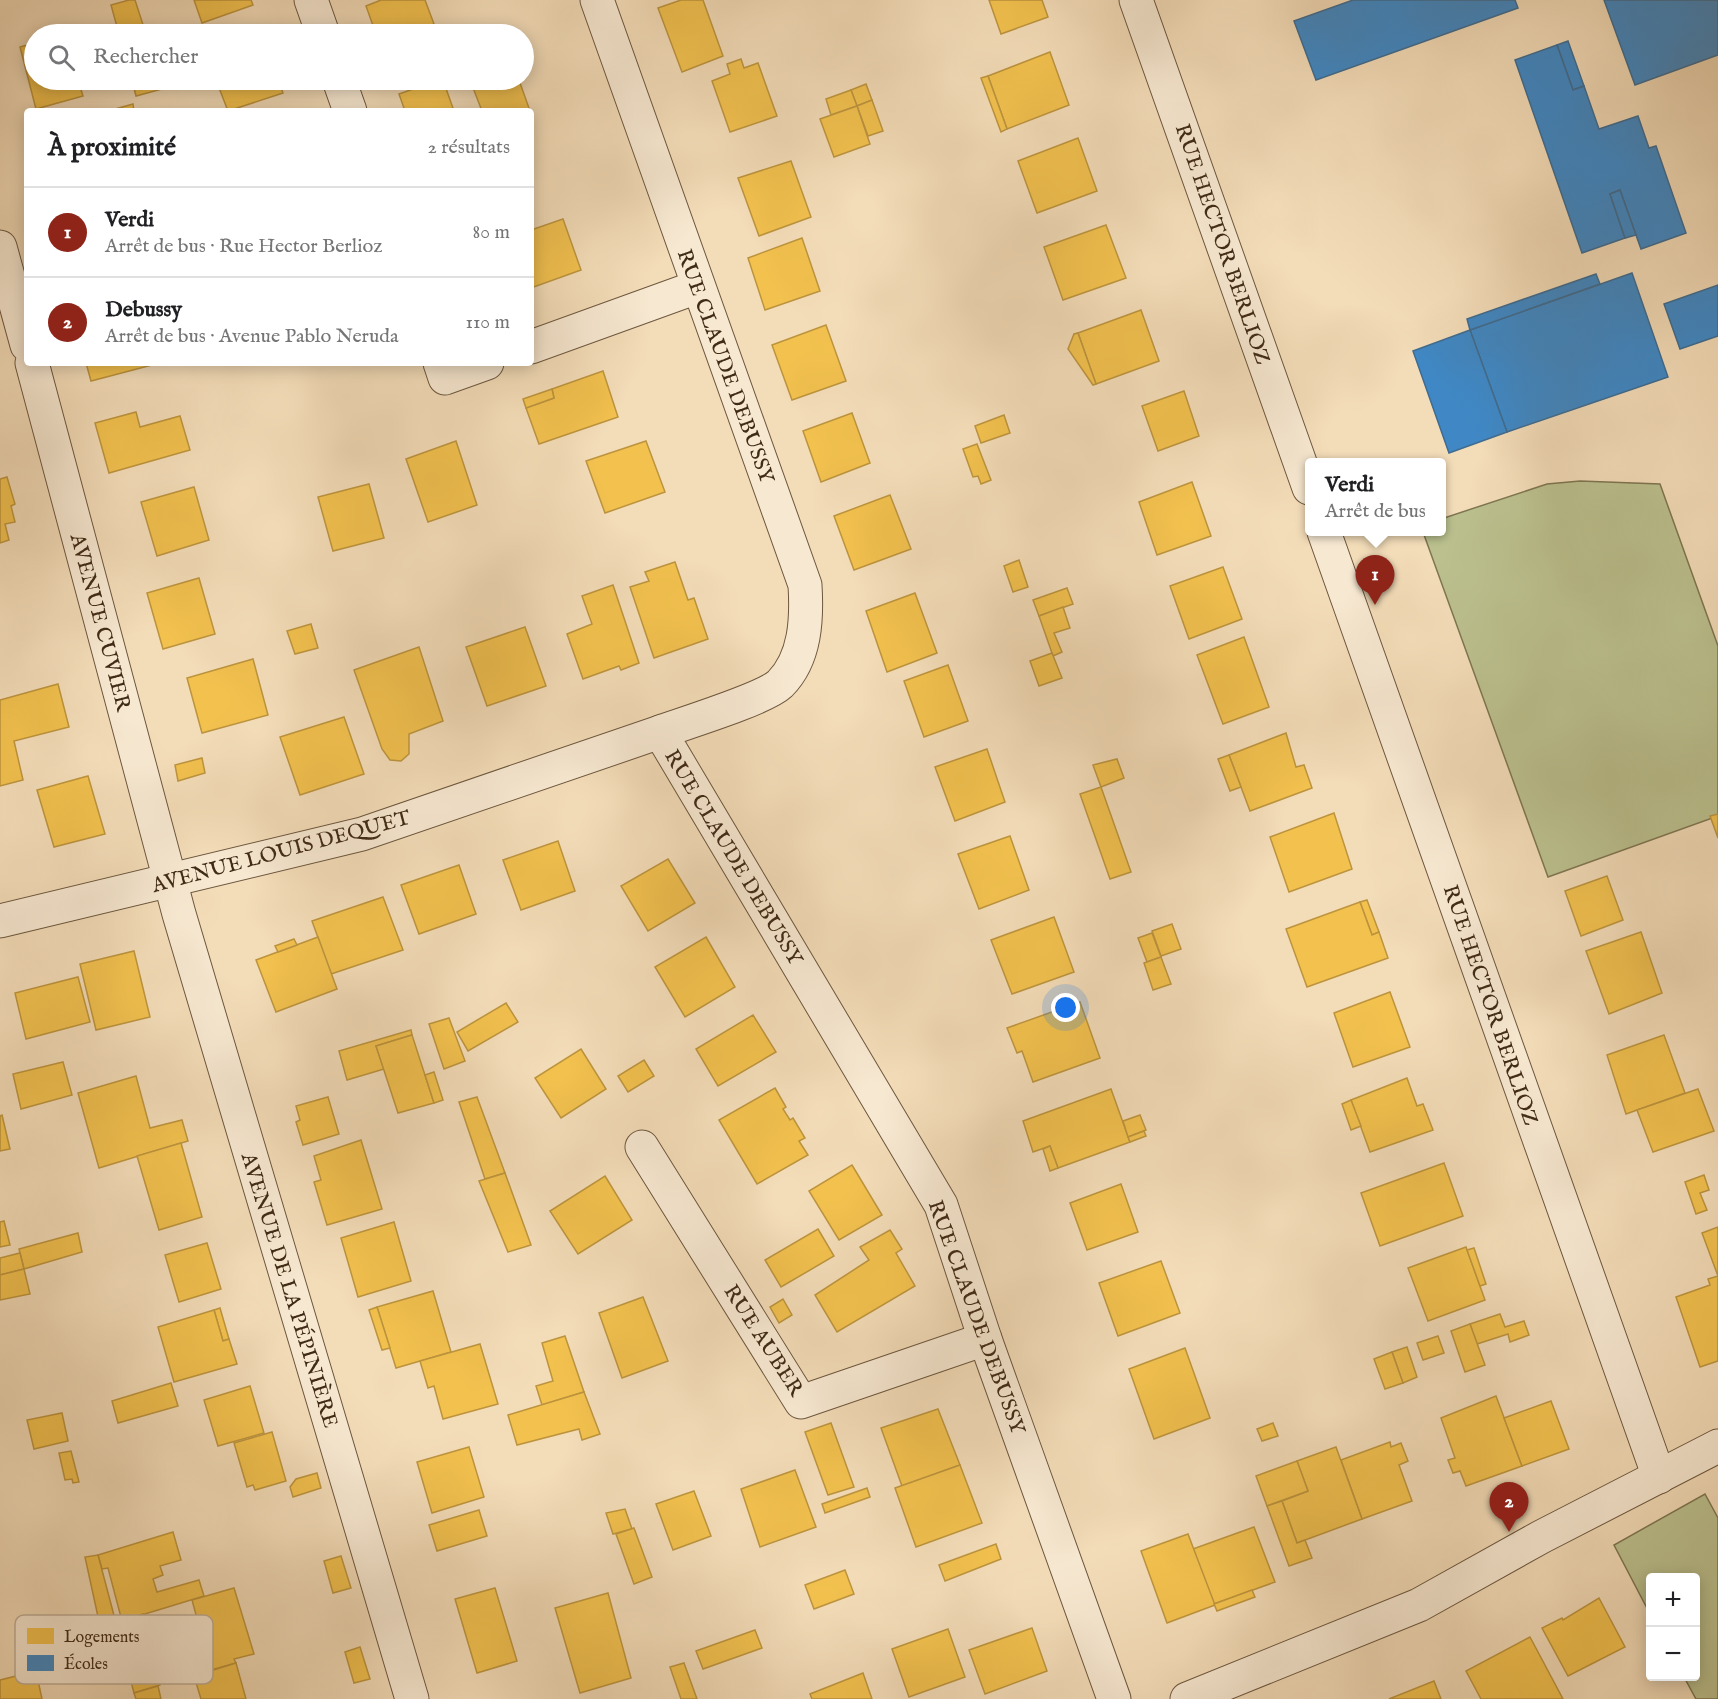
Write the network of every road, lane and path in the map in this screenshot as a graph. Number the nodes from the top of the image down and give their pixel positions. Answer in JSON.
{"nodes":[{"id":1,"x":311,"y":0,"type":"edge"},
{"id":2,"x":597,"y":0,"type":"edge"},
{"id":3,"x":1137,"y":0,"type":"edge"},
{"id":4,"x":319,"y":24,"type":"edge"},
{"id":5,"x":343,"y":90,"type":"edge"},
{"id":6,"x":349,"y":108,"type":"edge"},
{"id":7,"x":0,"y":247,"type":"edge"},
{"id":8,"x":697,"y":287,"type":"junction"},
{"id":9,"x":24,"y":334,"type":"edge"},
{"id":10,"x":534,"y":346,"type":"edge"},
{"id":11,"x":33,"y":366,"type":"edge"},
{"id":12,"x":441,"y":366,"type":"edge"},
{"id":13,"x":479,"y":366,"type":"edge"},
{"id":14,"x":1305,"y":477,"type":"edge"},
{"id":15,"x":1326,"y":536,"type":"edge"},
{"id":16,"x":660,"y":732,"type":"junction"},
{"id":17,"x":171,"y":881,"type":"junction"},
{"id":18,"x":0,"y":921,"type":"edge"},
{"id":19,"x":642,"y":1147,"type":"dead end"},
{"id":20,"x":985,"y":1339,"type":"junction"},
{"id":21,"x":1718,"y":1446,"type":"edge"},
{"id":22,"x":1659,"y":1477,"type":"junction"},
{"id":23,"x":412,"y":1699,"type":"edge"},
{"id":24,"x":1114,"y":1699,"type":"edge"},
{"id":25,"x":1186,"y":1699,"type":"edge"}],
"edges":[{"from":1,"to":4,"type":"street"},
{"from":2,"to":8,"type":"street","name":"RUE CLAUDE DEBUSSY"},
{"from":3,"to":14,"type":"street","name":"RUE HECTOR BERLIOZ"},
{"from":5,"to":6,"type":"street"},
{"from":7,"to":9,"type":"street"},
{"from":8,"to":10,"type":"street"},
{"from":8,"to":16,"type":"street","name":"RUE CLAUDE DEBUSSY"},
{"from":11,"to":17,"type":"street","name":"AVENUE CUVIER"},
{"from":12,"to":13,"type":"street"},
{"from":15,"to":22,"type":"street","name":"RUE HECTOR BERLIOZ"},
{"from":16,"to":17,"type":"street","name":"AVENUE LOUIS DEQUET"},
{"from":16,"to":20,"type":"street","name":"RUE CLAUDE DEBUSSY"},
{"from":17,"to":18,"type":"street","name":"AVENUE LOUIS DEQUET"},
{"from":17,"to":23,"type":"street","name":"AVENUE DE LA PÉPINIÈRE"},
{"from":19,"to":20,"type":"street","name":"RUE AUBER"},
{"from":20,"to":24,"type":"street","name":"RUE CLAUDE DEBUSSY"},
{"from":21,"to":22,"type":"street"},
{"from":22,"to":25,"type":"street"}]}
